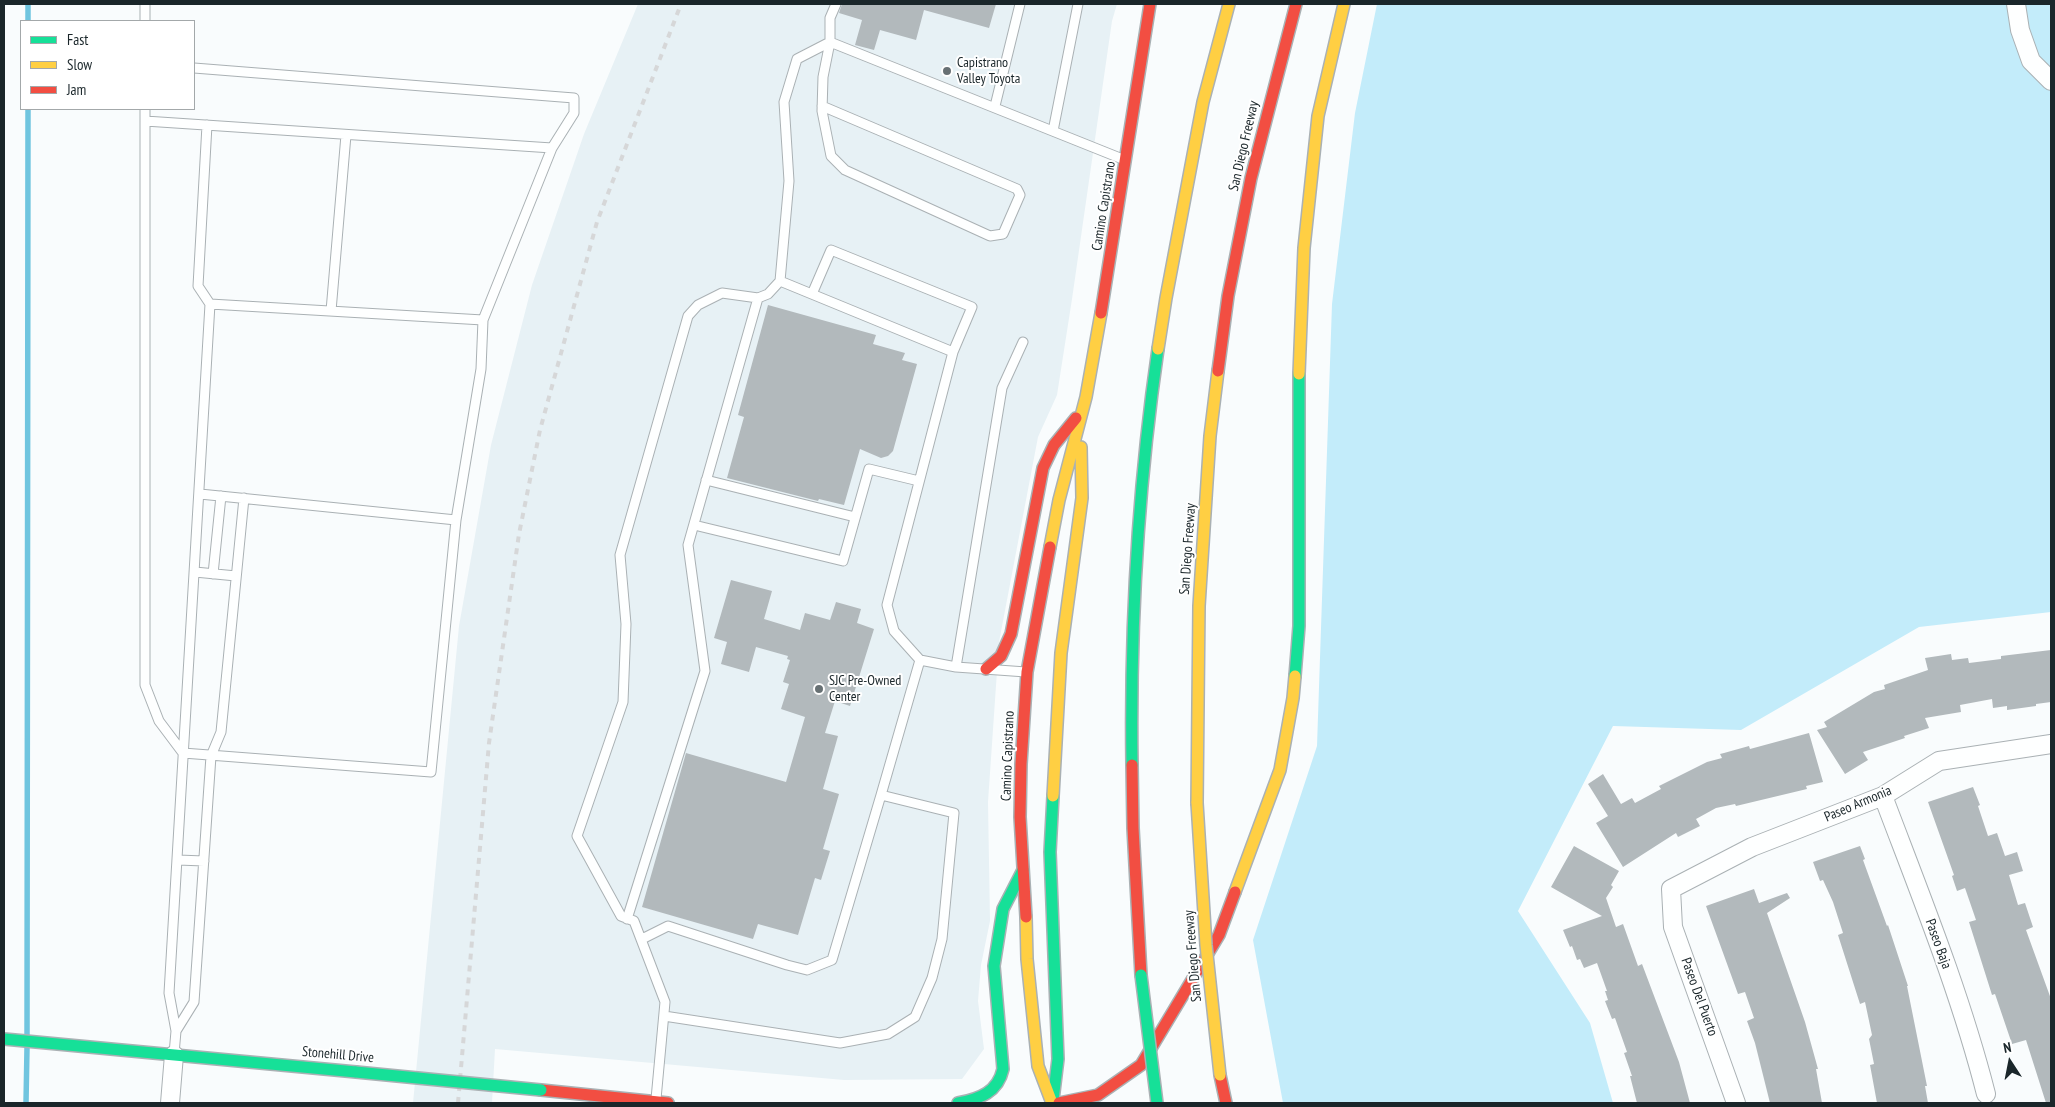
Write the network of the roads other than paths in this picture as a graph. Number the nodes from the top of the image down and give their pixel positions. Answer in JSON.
{"nodes":[{"id":1,"x":145,"y":4,"type":"edge"},
{"id":2,"x":836,"y":4,"type":"edge"},
{"id":3,"x":1020,"y":4,"type":"edge"},
{"id":4,"x":1078,"y":4,"type":"edge"},
{"id":5,"x":1150,"y":4,"type":"edge"},
{"id":6,"x":1229,"y":4,"type":"edge"},
{"id":7,"x":1296,"y":4,"type":"edge"},
{"id":8,"x":1344,"y":4,"type":"edge"},
{"id":9,"x":2016,"y":4,"type":"edge"},
{"id":10,"x":145,"y":20,"type":"edge"},
{"id":11,"x":830,"y":42,"type":"junction"},
{"id":12,"x":195,"y":68,"type":"edge"},
{"id":13,"x":2051,"y":81,"type":"edge"},
{"id":14,"x":822,"y":106,"type":"junction"},
{"id":15,"x":995,"y":106,"type":"junction"},
{"id":16,"x":145,"y":110,"type":"edge"},
{"id":17,"x":146,"y":121,"type":"junction"},
{"id":18,"x":207,"y":125,"type":"junction"},
{"id":19,"x":1053,"y":131,"type":"junction"},
{"id":20,"x":346,"y":135,"type":"junction"},
{"id":21,"x":552,"y":148,"type":"junction"},
{"id":22,"x":1126,"y":160,"type":"junction"},
{"id":23,"x":780,"y":281,"type":"junction"},
{"id":24,"x":812,"y":294,"type":"junction"},
{"id":25,"x":758,"y":298,"type":"junction"},
{"id":26,"x":210,"y":304,"type":"junction"},
{"id":27,"x":331,"y":311,"type":"junction"},
{"id":28,"x":483,"y":320,"type":"junction"},
{"id":29,"x":1022,"y":342,"type":"dead end"},
{"id":30,"x":953,"y":352,"type":"junction"},
{"id":31,"x":1081,"y":412,"type":"junction"},
{"id":32,"x":1081,"y":466,"type":"junction"},
{"id":33,"x":706,"y":480,"type":"junction"},
{"id":34,"x":919,"y":481,"type":"junction"},
{"id":35,"x":200,"y":494,"type":"junction"},
{"id":36,"x":221,"y":496,"type":"junction"},
{"id":37,"x":244,"y":498,"type":"junction"},
{"id":38,"x":855,"y":517,"type":"junction"},
{"id":39,"x":456,"y":520,"type":"junction"},
{"id":40,"x":694,"y":525,"type":"junction"},
{"id":41,"x":195,"y":572,"type":"junction"},
{"id":42,"x":213,"y":574,"type":"junction"},
{"id":43,"x":236,"y":576,"type":"junction"},
{"id":44,"x":1049,"y":649,"type":"dead end"},
{"id":45,"x":920,"y":660,"type":"junction"},
{"id":46,"x":1041,"y":660,"type":"dead end"},
{"id":47,"x":956,"y":667,"type":"junction"},
{"id":48,"x":986,"y":670,"type":"junction"},
{"id":49,"x":1027,"y":672,"type":"junction"},
{"id":50,"x":1039,"y":684,"type":"dead end"},
{"id":51,"x":2051,"y":744,"type":"edge"},
{"id":52,"x":183,"y":753,"type":"junction"},
{"id":53,"x":211,"y":756,"type":"junction"},
{"id":54,"x":881,"y":795,"type":"junction"},
{"id":55,"x":1883,"y":796,"type":"junction"},
{"id":56,"x":1041,"y":816,"type":"dead end"},
{"id":57,"x":1050,"y":852,"type":"junction"},
{"id":58,"x":178,"y":860,"type":"junction"},
{"id":59,"x":204,"y":861,"type":"junction"},
{"id":60,"x":1024,"y":868,"type":"junction"},
{"id":61,"x":1671,"y":889,"type":"joint"},
{"id":62,"x":628,"y":919,"type":"junction"},
{"id":63,"x":642,"y":940,"type":"junction"},
{"id":64,"x":664,"y":1016,"type":"junction"},
{"id":65,"x":176,"y":1031,"type":"junction"},
{"id":66,"x":4,"y":1039,"type":"edge"},
{"id":67,"x":174,"y":1055,"type":"junction"},
{"id":68,"x":1986,"y":1094,"type":"dead end"},
{"id":69,"x":633,"y":1102,"type":"edge"},
{"id":70,"x":656,"y":1102,"type":"junction"},
{"id":71,"x":170,"y":1103,"type":"edge"},
{"id":72,"x":668,"y":1103,"type":"edge"},
{"id":73,"x":958,"y":1103,"type":"edge"},
{"id":74,"x":1052,"y":1103,"type":"edge"},
{"id":75,"x":1059,"y":1103,"type":"edge"},
{"id":76,"x":1157,"y":1103,"type":"edge"},
{"id":77,"x":1226,"y":1103,"type":"edge"},
{"id":78,"x":1736,"y":1103,"type":"edge"}],
"edges":[{"from":1,"to":10,"type":"lane"},
{"from":2,"to":11,"type":"lane"},
{"from":3,"to":15,"type":"lane"},
{"from":4,"to":19,"type":"lane"},
{"from":5,"to":22,"type":"main road","name":"Camino Capistrano"},
{"from":6,"to":76,"type":"main road","bridge":true},
{"from":7,"to":77,"type":"main road","name":"San Diego Freeway","bridge":true},
{"from":8,"to":75,"type":"main road"},
{"from":9,"to":13,"type":"street"},
{"from":11,"to":14,"type":"lane"},
{"from":11,"to":15,"type":"lane"},
{"from":11,"to":23,"type":"lane"},
{"from":12,"to":21,"type":"lane"},
{"from":14,"to":14,"type":"lane"},
{"from":15,"to":19,"type":"lane"},
{"from":16,"to":17,"type":"lane"},
{"from":17,"to":18,"type":"lane"},
{"from":17,"to":52,"type":"lane"},
{"from":18,"to":20,"type":"lane"},
{"from":18,"to":26,"type":"lane"},
{"from":19,"to":22,"type":"lane"},
{"from":20,"to":21,"type":"lane"},
{"from":20,"to":27,"type":"lane"},
{"from":21,"to":28,"type":"lane"},
{"from":22,"to":31,"type":"main road","name":"Camino Capistrano"},
{"from":23,"to":24,"type":"lane"},
{"from":23,"to":25,"type":"lane"},
{"from":24,"to":30,"type":"lane"},
{"from":24,"to":30,"type":"lane"},
{"from":25,"to":33,"type":"lane"},
{"from":25,"to":62,"type":"lane"},
{"from":26,"to":27,"type":"lane"},
{"from":26,"to":35,"type":"lane"},
{"from":27,"to":28,"type":"lane"},
{"from":28,"to":39,"type":"lane"},
{"from":29,"to":47,"type":"lane"},
{"from":30,"to":34,"type":"lane"},
{"from":31,"to":32,"type":"main road","name":"Camino Capistrano"},
{"from":31,"to":48,"type":"main road"},
{"from":31,"to":49,"type":"main road","name":"Camino Capistrano"},
{"from":32,"to":44,"type":"main road"},
{"from":32,"to":57,"type":"main road","name":"Camino Capistrano"},
{"from":33,"to":38,"type":"lane"},
{"from":33,"to":40,"type":"lane"},
{"from":34,"to":38,"type":"lane"},
{"from":34,"to":45,"type":"lane"},
{"from":35,"to":36,"type":"lane"},
{"from":35,"to":41,"type":"lane"},
{"from":36,"to":37,"type":"lane"},
{"from":36,"to":42,"type":"lane"},
{"from":37,"to":39,"type":"lane"},
{"from":37,"to":43,"type":"lane"},
{"from":38,"to":40,"type":"lane"},
{"from":39,"to":53,"type":"lane"},
{"from":40,"to":62,"type":"lane"},
{"from":41,"to":42,"type":"lane"},
{"from":41,"to":52,"type":"lane"},
{"from":42,"to":43,"type":"lane"},
{"from":43,"to":53,"type":"lane"},
{"from":45,"to":47,"type":"lane"},
{"from":45,"to":54,"type":"lane"},
{"from":46,"to":49,"type":"main road"},
{"from":47,"to":48,"type":"lane"},
{"from":48,"to":49,"type":"lane"},
{"from":49,"to":50,"type":"main road"},
{"from":49,"to":60,"type":"main road","name":"Camino Capistrano"},
{"from":51,"to":55,"type":"street","name":"Paseo Armonia"},
{"from":52,"to":53,"type":"lane"},
{"from":52,"to":58,"type":"lane"},
{"from":53,"to":59,"type":"lane"},
{"from":54,"to":63,"type":"lane"},
{"from":54,"to":64,"type":"lane"},
{"from":55,"to":61,"type":"street","name":"Paseo Armonia"},
{"from":55,"to":68,"type":"street","name":"Paseo Baja"},
{"from":56,"to":57,"type":"main road"},
{"from":57,"to":74,"type":"main road","name":"Camino Capistrano"},
{"from":58,"to":59,"type":"lane"},
{"from":58,"to":65,"type":"lane"},
{"from":59,"to":65,"type":"lane"},
{"from":60,"to":73,"type":"main road"},
{"from":60,"to":74,"type":"main road","name":"Camino Capistrano"},
{"from":61,"to":78,"type":"street","name":"Paseo Del Puerto"},
{"from":62,"to":63,"type":"lane"},
{"from":63,"to":64,"type":"lane"},
{"from":64,"to":70,"type":"lane"},
{"from":65,"to":67,"type":"lane"},
{"from":66,"to":67,"type":"main road","name":"Stonehill Drive"},
{"from":67,"to":69,"type":"main road","name":"Stonehill Drive","bridge":true},
{"from":67,"to":71,"type":"street"},
{"from":69,"to":70,"type":"main road","name":"Stonehill Drive"},
{"from":70,"to":72,"type":"main road","name":"Stonehill Drive"}]}
